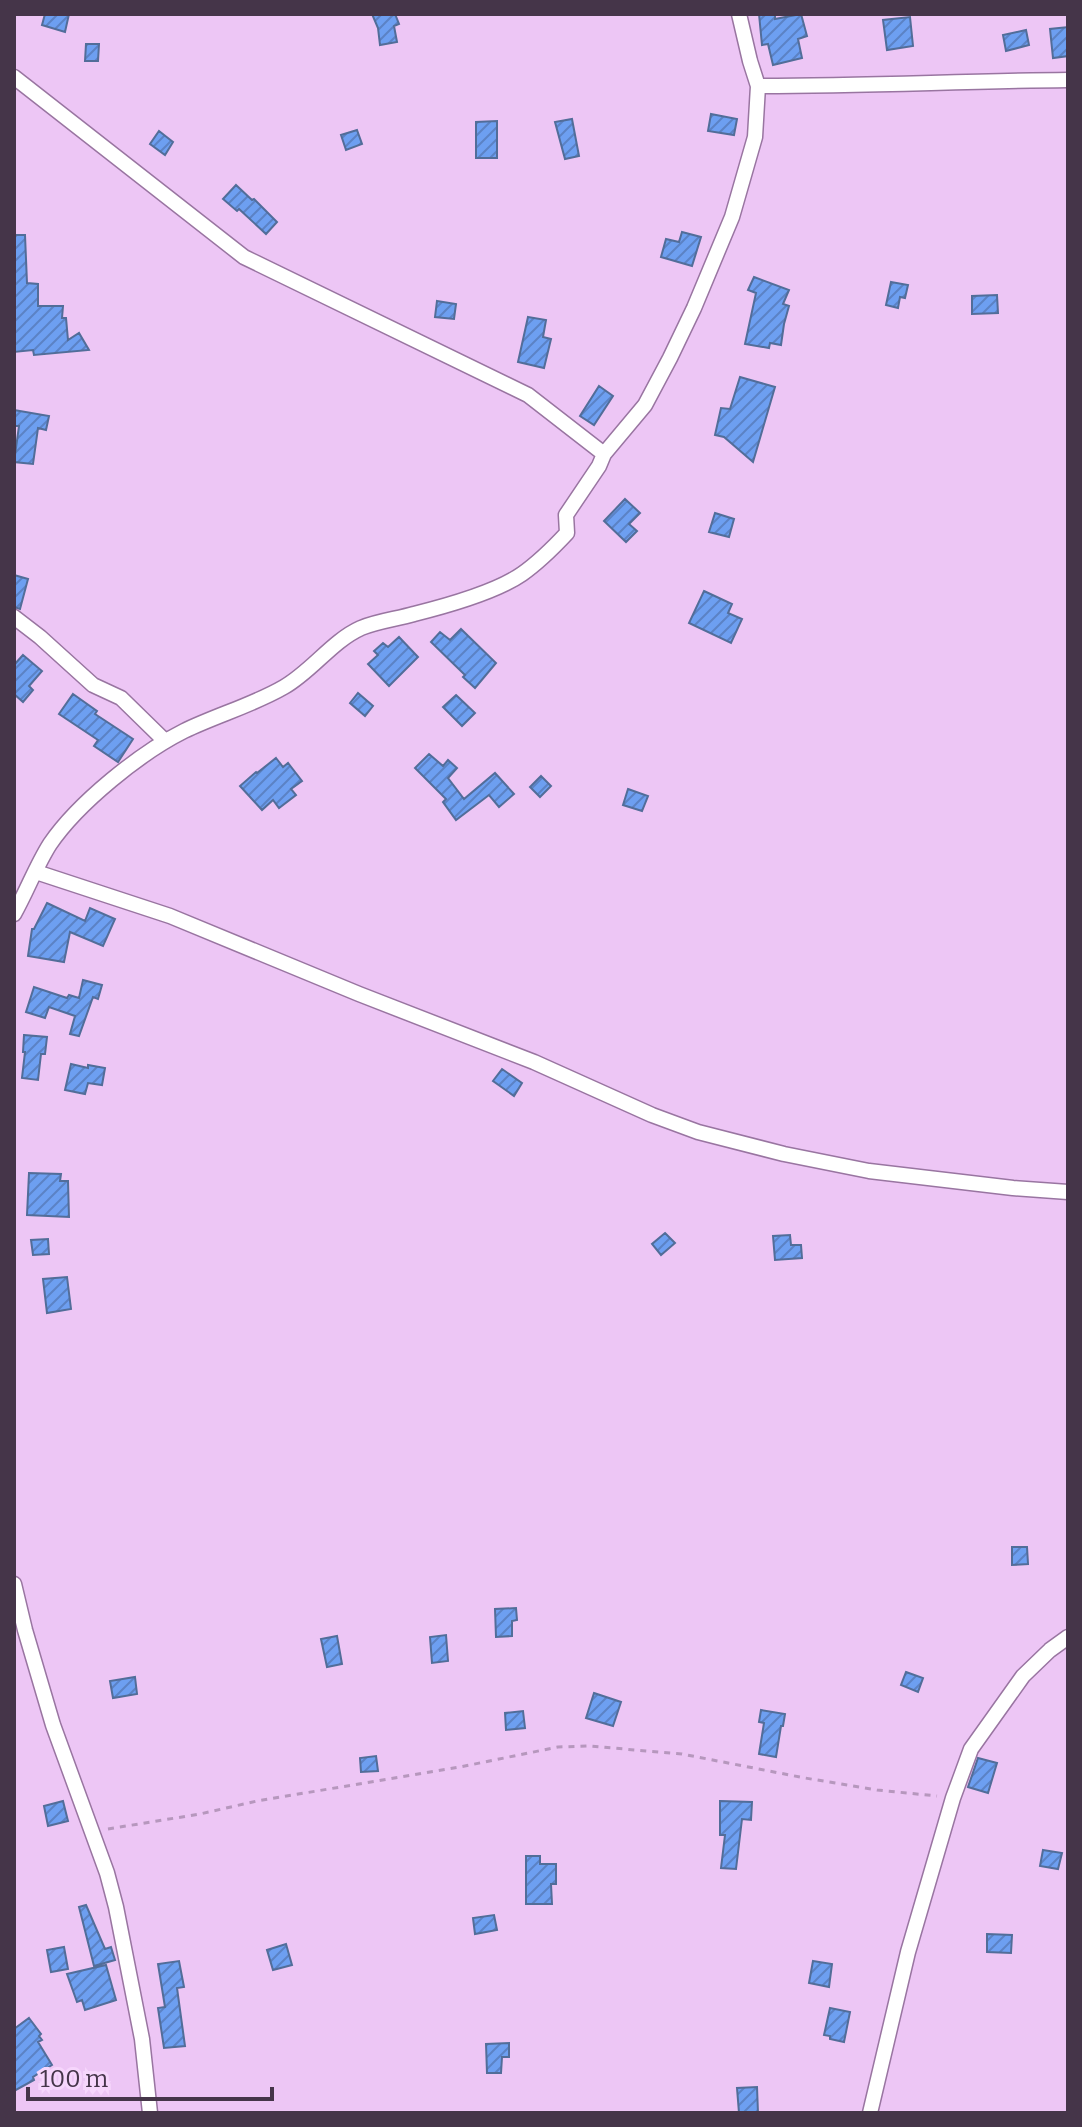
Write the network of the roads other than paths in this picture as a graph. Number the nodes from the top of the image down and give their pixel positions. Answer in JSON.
{"nodes":[{"id":1,"x":739,"y":14,"type":"edge"},
{"id":2,"x":14,"y":77,"type":"edge"},
{"id":3,"x":1068,"y":80,"type":"edge"},
{"id":4,"x":758,"y":86,"type":"junction"},
{"id":5,"x":604,"y":454,"type":"junction"},
{"id":6,"x":14,"y":617,"type":"edge"},
{"id":7,"x":165,"y":741,"type":"junction"},
{"id":8,"x":36,"y":872,"type":"junction"},
{"id":9,"x":14,"y":914,"type":"edge"},
{"id":10,"x":1068,"y":1192,"type":"edge"},
{"id":11,"x":14,"y":1584,"type":"edge"},
{"id":12,"x":1068,"y":1637,"type":"edge"},
{"id":13,"x":150,"y":2113,"type":"edge"},
{"id":14,"x":870,"y":2113,"type":"edge"}],
"edges":[{"from":1,"to":4,"type":"street"},
{"from":2,"to":5,"type":"street"},
{"from":3,"to":4,"type":"street"},
{"from":4,"to":5,"type":"street"},
{"from":5,"to":7,"type":"street"},
{"from":6,"to":7,"type":"street"},
{"from":7,"to":8,"type":"street"},
{"from":8,"to":9,"type":"street"},
{"from":8,"to":10,"type":"street"},
{"from":11,"to":13,"type":"street"},
{"from":12,"to":14,"type":"street"}]}
